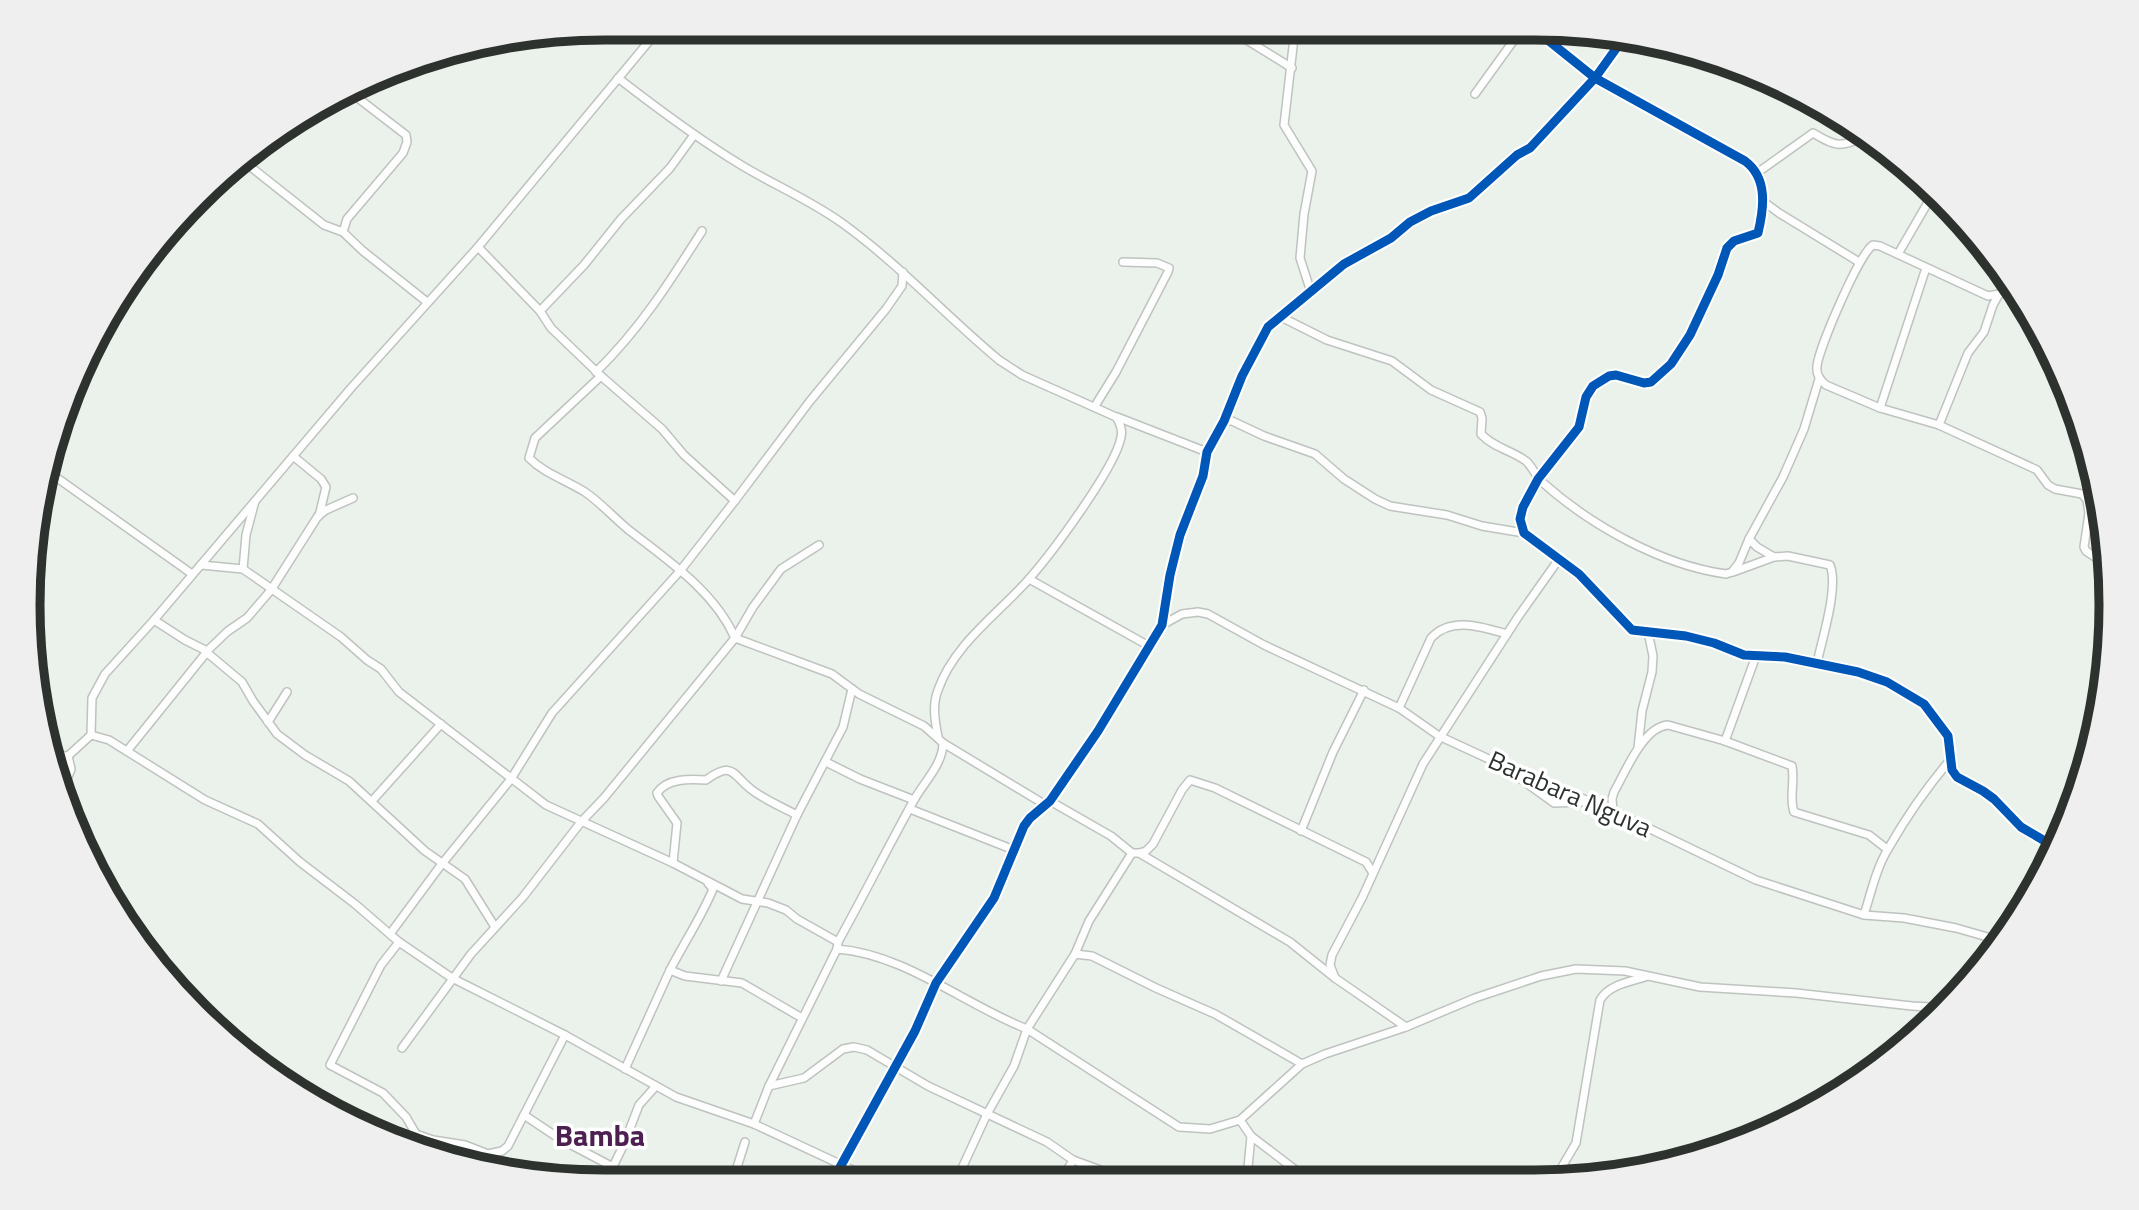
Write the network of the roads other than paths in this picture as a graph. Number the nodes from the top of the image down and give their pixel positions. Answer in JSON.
{"nodes":[{"id":1,"x":650,"y":40,"type":"edge"},
{"id":2,"x":1247,"y":40,"type":"edge"},
{"id":3,"x":1295,"y":40,"type":"edge"},
{"id":4,"x":1513,"y":40,"type":"edge"},
{"id":5,"x":1548,"y":40,"type":"edge"},
{"id":6,"x":1618,"y":47,"type":"edge"},
{"id":7,"x":1292,"y":68,"type":"junction"},
{"id":8,"x":618,"y":78,"type":"junction"},
{"id":9,"x":1595,"y":78,"type":"junction"},
{"id":10,"x":1475,"y":94,"type":"dead end"},
{"id":11,"x":357,"y":97,"type":"edge"},
{"id":12,"x":694,"y":135,"type":"junction"},
{"id":13,"x":1856,"y":141,"type":"edge"},
{"id":14,"x":250,"y":166,"type":"edge"},
{"id":15,"x":1757,"y":173,"type":"junction"},
{"id":16,"x":1928,"y":201,"type":"edge"},
{"id":17,"x":1764,"y":202,"type":"junction"},
{"id":18,"x":702,"y":231,"type":"dead end"},
{"id":19,"x":344,"y":232,"type":"junction"},
{"id":20,"x":478,"y":247,"type":"junction"},
{"id":21,"x":1898,"y":254,"type":"junction"},
{"id":22,"x":1123,"y":262,"type":"dead end"},
{"id":23,"x":1859,"y":262,"type":"junction"},
{"id":24,"x":1926,"y":268,"type":"junction"},
{"id":25,"x":903,"y":272,"type":"junction"},
{"id":26,"x":911,"y":280,"type":"junction"},
{"id":27,"x":902,"y":286,"type":"junction"},
{"id":28,"x":2004,"y":291,"type":"edge"},
{"id":29,"x":1311,"y":292,"type":"junction"},
{"id":30,"x":1999,"y":294,"type":"junction"},
{"id":31,"x":427,"y":302,"type":"junction"},
{"id":32,"x":540,"y":311,"type":"junction"},
{"id":33,"x":1281,"y":317,"type":"junction"},
{"id":34,"x":598,"y":374,"type":"junction"},
{"id":35,"x":1819,"y":379,"type":"junction"},
{"id":36,"x":1094,"y":406,"type":"junction"},
{"id":37,"x":1880,"y":408,"type":"junction"},
{"id":38,"x":1116,"y":417,"type":"junction"},
{"id":39,"x":1224,"y":421,"type":"junction"},
{"id":40,"x":1939,"y":425,"type":"junction"},
{"id":41,"x":1207,"y":452,"type":"junction"},
{"id":42,"x":293,"y":456,"type":"junction"},
{"id":43,"x":55,"y":476,"type":"edge"},
{"id":44,"x":1538,"y":479,"type":"junction"},
{"id":45,"x":353,"y":498,"type":"dead end"},
{"id":46,"x":256,"y":499,"type":"junction"},
{"id":47,"x":735,"y":501,"type":"junction"},
{"id":48,"x":318,"y":516,"type":"junction"},
{"id":49,"x":1524,"y":533,"type":"junction"},
{"id":50,"x":1749,"y":539,"type":"junction"},
{"id":51,"x":819,"y":545,"type":"dead end"},
{"id":52,"x":1774,"y":557,"type":"junction"},
{"id":53,"x":2097,"y":557,"type":"edge"},
{"id":54,"x":1559,"y":559,"type":"junction"},
{"id":55,"x":201,"y":565,"type":"junction"},
{"id":56,"x":243,"y":569,"type":"junction"},
{"id":57,"x":680,"y":571,"type":"junction"},
{"id":58,"x":1732,"y":572,"type":"junction"},
{"id":59,"x":192,"y":574,"type":"junction"},
{"id":60,"x":1029,"y":579,"type":"junction"},
{"id":61,"x":271,"y":590,"type":"junction"},
{"id":62,"x":154,"y":620,"type":"junction"},
{"id":63,"x":1161,"y":625,"type":"junction"},
{"id":64,"x":1648,"y":632,"type":"junction"},
{"id":65,"x":1507,"y":634,"type":"junction"},
{"id":66,"x":735,"y":638,"type":"junction"},
{"id":67,"x":1149,"y":646,"type":"junction"},
{"id":68,"x":205,"y":652,"type":"junction"},
{"id":69,"x":1756,"y":656,"type":"junction"},
{"id":70,"x":1818,"y":663,"type":"junction"},
{"id":71,"x":852,"y":689,"type":"junction"},
{"id":72,"x":1364,"y":690,"type":"junction"},
{"id":73,"x":287,"y":691,"type":"dead end"},
{"id":74,"x":1399,"y":708,"type":"junction"},
{"id":75,"x":268,"y":722,"type":"junction"},
{"id":76,"x":441,"y":724,"type":"junction"},
{"id":77,"x":91,"y":735,"type":"junction"},
{"id":78,"x":1439,"y":736,"type":"junction"},
{"id":79,"x":941,"y":740,"type":"junction"},
{"id":80,"x":1726,"y":741,"type":"junction"},
{"id":81,"x":1638,"y":750,"type":"junction"},
{"id":82,"x":127,"y":751,"type":"junction"},
{"id":83,"x":60,"y":755,"type":"edge"},
{"id":84,"x":68,"y":756,"type":"junction"},
{"id":85,"x":1950,"y":760,"type":"junction"},
{"id":86,"x":826,"y":762,"type":"junction"},
{"id":87,"x":1506,"y":767,"type":"junction"},
{"id":88,"x":68,"y":779,"type":"edge"},
{"id":89,"x":510,"y":779,"type":"junction"},
{"id":90,"x":914,"y":800,"type":"junction"},
{"id":91,"x":372,"y":802,"type":"junction"},
{"id":92,"x":1590,"y":802,"type":"junction"},
{"id":93,"x":1047,"y":803,"type":"junction"},
{"id":94,"x":910,"y":809,"type":"junction"},
{"id":95,"x":1613,"y":811,"type":"junction"},
{"id":96,"x":796,"y":816,"type":"junction"},
{"id":97,"x":581,"y":822,"type":"junction"},
{"id":98,"x":1301,"y":831,"type":"junction"},
{"id":99,"x":2047,"y":842,"type":"edge"},
{"id":100,"x":1887,"y":849,"type":"junction"},
{"id":101,"x":1014,"y":850,"type":"junction"},
{"id":102,"x":1136,"y":853,"type":"junction"},
{"id":103,"x":1379,"y":861,"type":"junction"},
{"id":104,"x":1366,"y":862,"type":"junction"},
{"id":105,"x":673,"y":863,"type":"junction"},
{"id":106,"x":441,"y":864,"type":"junction"},
{"id":107,"x":1373,"y":873,"type":"junction"},
{"id":108,"x":706,"y":879,"type":"junction"},
{"id":109,"x":756,"y":900,"type":"junction"},
{"id":110,"x":1864,"y":915,"type":"junction"},
{"id":111,"x":495,"y":928,"type":"junction"},
{"id":112,"x":390,"y":934,"type":"junction"},
{"id":113,"x":1990,"y":938,"type":"edge"},
{"id":114,"x":399,"y":942,"type":"junction"},
{"id":115,"x":838,"y":946,"type":"junction"},
{"id":116,"x":1075,"y":954,"type":"junction"},
{"id":117,"x":670,"y":970,"type":"junction"},
{"id":118,"x":1646,"y":977,"type":"junction"},
{"id":119,"x":452,"y":978,"type":"junction"},
{"id":120,"x":1335,"y":978,"type":"junction"},
{"id":121,"x":721,"y":981,"type":"junction"},
{"id":122,"x":936,"y":984,"type":"junction"},
{"id":123,"x":1932,"y":1005,"type":"edge"},
{"id":124,"x":802,"y":1018,"type":"junction"},
{"id":125,"x":1406,"y":1027,"type":"junction"},
{"id":126,"x":1027,"y":1029,"type":"junction"},
{"id":127,"x":565,"y":1035,"type":"junction"},
{"id":128,"x":402,"y":1048,"type":"dead end"},
{"id":129,"x":1302,"y":1064,"type":"junction"},
{"id":130,"x":895,"y":1068,"type":"junction"},
{"id":131,"x":625,"y":1069,"type":"junction"},
{"id":132,"x":656,"y":1086,"type":"junction"},
{"id":133,"x":769,"y":1086,"type":"junction"},
{"id":134,"x":987,"y":1114,"type":"junction"},
{"id":135,"x":524,"y":1115,"type":"junction"},
{"id":136,"x":1240,"y":1120,"type":"junction"},
{"id":137,"x":754,"y":1124,"type":"junction"},
{"id":138,"x":416,"y":1134,"type":"junction"},
{"id":139,"x":413,"y":1136,"type":"edge"},
{"id":140,"x":1251,"y":1136,"type":"junction"},
{"id":141,"x":745,"y":1142,"type":"dead end"},
{"id":142,"x":488,"y":1154,"type":"junction"},
{"id":143,"x":492,"y":1158,"type":"edge"},
{"id":144,"x":1073,"y":1160,"type":"junction"},
{"id":145,"x":841,"y":1164,"type":"junction"},
{"id":146,"x":613,"y":1167,"type":"junction"},
{"id":147,"x":1561,"y":1169,"type":"edge"},
{"id":148,"x":612,"y":1170,"type":"edge"},
{"id":149,"x":736,"y":1170,"type":"edge"},
{"id":150,"x":838,"y":1170,"type":"edge"},
{"id":151,"x":853,"y":1170,"type":"edge"},
{"id":152,"x":961,"y":1170,"type":"edge"},
{"id":153,"x":1067,"y":1170,"type":"edge"},
{"id":154,"x":1100,"y":1170,"type":"edge"},
{"id":155,"x":1248,"y":1170,"type":"edge"},
{"id":156,"x":1296,"y":1170,"type":"edge"}],
"edges":[{"from":1,"to":8,"type":"street"},
{"from":2,"to":7,"type":"street"},
{"from":3,"to":7,"type":"street"},
{"from":4,"to":10,"type":"street"},
{"from":5,"to":9,"type":"street"},
{"from":6,"to":9,"type":"street"},
{"from":7,"to":29,"type":"street"},
{"from":8,"to":12,"type":"street"},
{"from":8,"to":20,"type":"street"},
{"from":9,"to":15,"type":"street"},
{"from":9,"to":29,"type":"street"},
{"from":11,"to":19,"type":"street"},
{"from":12,"to":25,"type":"street"},
{"from":12,"to":32,"type":"street"},
{"from":13,"to":15,"type":"street"},
{"from":14,"to":19,"type":"street"},
{"from":15,"to":17,"type":"street"},
{"from":16,"to":21,"type":"street"},
{"from":17,"to":23,"type":"street"},
{"from":17,"to":44,"type":"street"},
{"from":18,"to":34,"type":"street"},
{"from":19,"to":31,"type":"street"},
{"from":20,"to":31,"type":"street"},
{"from":20,"to":32,"type":"street"},
{"from":21,"to":23,"type":"street"},
{"from":21,"to":24,"type":"street"},
{"from":22,"to":36,"type":"street"},
{"from":23,"to":35,"type":"street"},
{"from":24,"to":30,"type":"street"},
{"from":24,"to":37,"type":"street"},
{"from":25,"to":26,"type":"street"},
{"from":25,"to":27,"type":"street"},
{"from":26,"to":27,"type":"street"},
{"from":26,"to":36,"type":"street"},
{"from":27,"to":47,"type":"street"},
{"from":28,"to":30,"type":"street"},
{"from":29,"to":33,"type":"street"},
{"from":30,"to":40,"type":"street"},
{"from":31,"to":42,"type":"street"},
{"from":32,"to":34,"type":"street"},
{"from":33,"to":39,"type":"street"},
{"from":33,"to":44,"type":"street"},
{"from":34,"to":47,"type":"street"},
{"from":34,"to":57,"type":"street"},
{"from":35,"to":37,"type":"street"},
{"from":35,"to":50,"type":"street"},
{"from":36,"to":38,"type":"street"},
{"from":37,"to":40,"type":"street"},
{"from":38,"to":41,"type":"street"},
{"from":38,"to":60,"type":"street"},
{"from":39,"to":41,"type":"street"},
{"from":39,"to":49,"type":"street"},
{"from":40,"to":53,"type":"street"},
{"from":41,"to":63,"type":"street"},
{"from":42,"to":46,"type":"street"},
{"from":42,"to":48,"type":"street"},
{"from":43,"to":59,"type":"street"},
{"from":44,"to":49,"type":"street"},
{"from":44,"to":58,"type":"street"},
{"from":45,"to":48,"type":"street"},
{"from":46,"to":55,"type":"street"},
{"from":46,"to":56,"type":"street"},
{"from":47,"to":57,"type":"street"},
{"from":48,"to":61,"type":"street"},
{"from":49,"to":54,"type":"street"},
{"from":50,"to":52,"type":"street"},
{"from":50,"to":58,"type":"street"},
{"from":51,"to":66,"type":"street"},
{"from":52,"to":58,"type":"street"},
{"from":52,"to":70,"type":"street"},
{"from":54,"to":64,"type":"street"},
{"from":54,"to":65,"type":"street"},
{"from":55,"to":56,"type":"street"},
{"from":55,"to":59,"type":"street"},
{"from":56,"to":61,"type":"street"},
{"from":57,"to":66,"type":"street"},
{"from":57,"to":89,"type":"street"},
{"from":59,"to":62,"type":"street"},
{"from":60,"to":67,"type":"street"},
{"from":60,"to":79,"type":"street"},
{"from":61,"to":68,"type":"street"},
{"from":61,"to":76,"type":"street"},
{"from":62,"to":68,"type":"street"},
{"from":62,"to":77,"type":"street"},
{"from":63,"to":67,"type":"street"},
{"from":63,"to":72,"type":"street","name":"Barabara Nguva"},
{"from":64,"to":69,"type":"street"},
{"from":64,"to":81,"type":"street"},
{"from":65,"to":74,"type":"street"},
{"from":65,"to":78,"type":"street"},
{"from":66,"to":71,"type":"street"},
{"from":66,"to":97,"type":"street"},
{"from":67,"to":93,"type":"street"},
{"from":68,"to":75,"type":"street"},
{"from":68,"to":82,"type":"street"},
{"from":69,"to":70,"type":"street"},
{"from":69,"to":80,"type":"street"},
{"from":70,"to":85,"type":"street"},
{"from":71,"to":79,"type":"street"},
{"from":71,"to":86,"type":"street"},
{"from":72,"to":74,"type":"street","name":"Barabara Nguva"},
{"from":72,"to":98,"type":"street"},
{"from":73,"to":75,"type":"street"},
{"from":74,"to":78,"type":"street","name":"Barabara Nguva"},
{"from":75,"to":91,"type":"street"},
{"from":76,"to":89,"type":"street"},
{"from":76,"to":91,"type":"street"},
{"from":77,"to":82,"type":"street"},
{"from":77,"to":84,"type":"street"},
{"from":78,"to":87,"type":"street","name":"Barabara Nguva"},
{"from":78,"to":103,"type":"street"},
{"from":79,"to":90,"type":"street"},
{"from":79,"to":93,"type":"street"},
{"from":80,"to":81,"type":"street"},
{"from":80,"to":100,"type":"street"},
{"from":81,"to":95,"type":"street"},
{"from":82,"to":112,"type":"street"},
{"from":83,"to":84,"type":"street"},
{"from":84,"to":88,"type":"street"},
{"from":85,"to":99,"type":"street"},
{"from":85,"to":100,"type":"street"},
{"from":86,"to":90,"type":"street"},
{"from":86,"to":96,"type":"street"},
{"from":87,"to":92,"type":"street","name":"Barabara Nguva"},
{"from":87,"to":92,"type":"street"},
{"from":89,"to":97,"type":"street"},
{"from":89,"to":106,"type":"street"},
{"from":90,"to":94,"type":"street"},
{"from":91,"to":106,"type":"street"},
{"from":92,"to":95,"type":"street","name":"Barabara Nguva"},
{"from":93,"to":101,"type":"street"},
{"from":93,"to":102,"type":"street"},
{"from":94,"to":101,"type":"street"},
{"from":94,"to":115,"type":"street"},
{"from":95,"to":110,"type":"street","name":"Barabara Nguva"},
{"from":96,"to":105,"type":"street"},
{"from":96,"to":109,"type":"street"},
{"from":97,"to":105,"type":"street"},
{"from":97,"to":111,"type":"street"},
{"from":98,"to":102,"type":"street"},
{"from":98,"to":104,"type":"street"},
{"from":100,"to":110,"type":"street"},
{"from":101,"to":122,"type":"street"},
{"from":102,"to":116,"type":"street"},
{"from":102,"to":120,"type":"street"},
{"from":103,"to":104,"type":"street"},
{"from":103,"to":107,"type":"street"},
{"from":104,"to":107,"type":"street"},
{"from":105,"to":108,"type":"street"},
{"from":106,"to":111,"type":"street"},
{"from":106,"to":112,"type":"street"},
{"from":107,"to":120,"type":"street"},
{"from":108,"to":109,"type":"street"},
{"from":108,"to":117,"type":"street"},
{"from":109,"to":115,"type":"street"},
{"from":109,"to":121,"type":"street"},
{"from":110,"to":113,"type":"street","name":"Barabara Nguva"},
{"from":111,"to":119,"type":"street"},
{"from":112,"to":114,"type":"street"},
{"from":114,"to":119,"type":"street"},
{"from":114,"to":138,"type":"street"},
{"from":115,"to":122,"type":"street"},
{"from":115,"to":124,"type":"street"},
{"from":116,"to":126,"type":"street"},
{"from":116,"to":129,"type":"street"},
{"from":117,"to":121,"type":"street"},
{"from":117,"to":131,"type":"street"},
{"from":118,"to":123,"type":"street"},
{"from":118,"to":125,"type":"street"},
{"from":118,"to":147,"type":"street"},
{"from":119,"to":127,"type":"street"},
{"from":119,"to":128,"type":"street"},
{"from":120,"to":125,"type":"street"},
{"from":121,"to":124,"type":"street"},
{"from":122,"to":126,"type":"street"},
{"from":122,"to":130,"type":"street"},
{"from":124,"to":133,"type":"street"},
{"from":125,"to":129,"type":"street"},
{"from":126,"to":134,"type":"street"},
{"from":126,"to":136,"type":"street"},
{"from":127,"to":131,"type":"street"},
{"from":127,"to":135,"type":"street"},
{"from":129,"to":136,"type":"street"},
{"from":130,"to":133,"type":"street"},
{"from":130,"to":134,"type":"street"},
{"from":130,"to":145,"type":"street"},
{"from":131,"to":132,"type":"street"},
{"from":132,"to":137,"type":"street"},
{"from":132,"to":146,"type":"street"},
{"from":133,"to":137,"type":"street"},
{"from":134,"to":144,"type":"street"},
{"from":134,"to":152,"type":"street"},
{"from":135,"to":142,"type":"street"},
{"from":135,"to":146,"type":"street"},
{"from":136,"to":140,"type":"street"},
{"from":137,"to":145,"type":"street"},
{"from":138,"to":139,"type":"street"},
{"from":138,"to":142,"type":"street"},
{"from":140,"to":155,"type":"street"},
{"from":140,"to":156,"type":"street"},
{"from":141,"to":149,"type":"street"},
{"from":142,"to":143,"type":"street"},
{"from":144,"to":153,"type":"street"},
{"from":144,"to":154,"type":"street"},
{"from":145,"to":150,"type":"street"},
{"from":145,"to":151,"type":"street"},
{"from":146,"to":148,"type":"street"}]}
